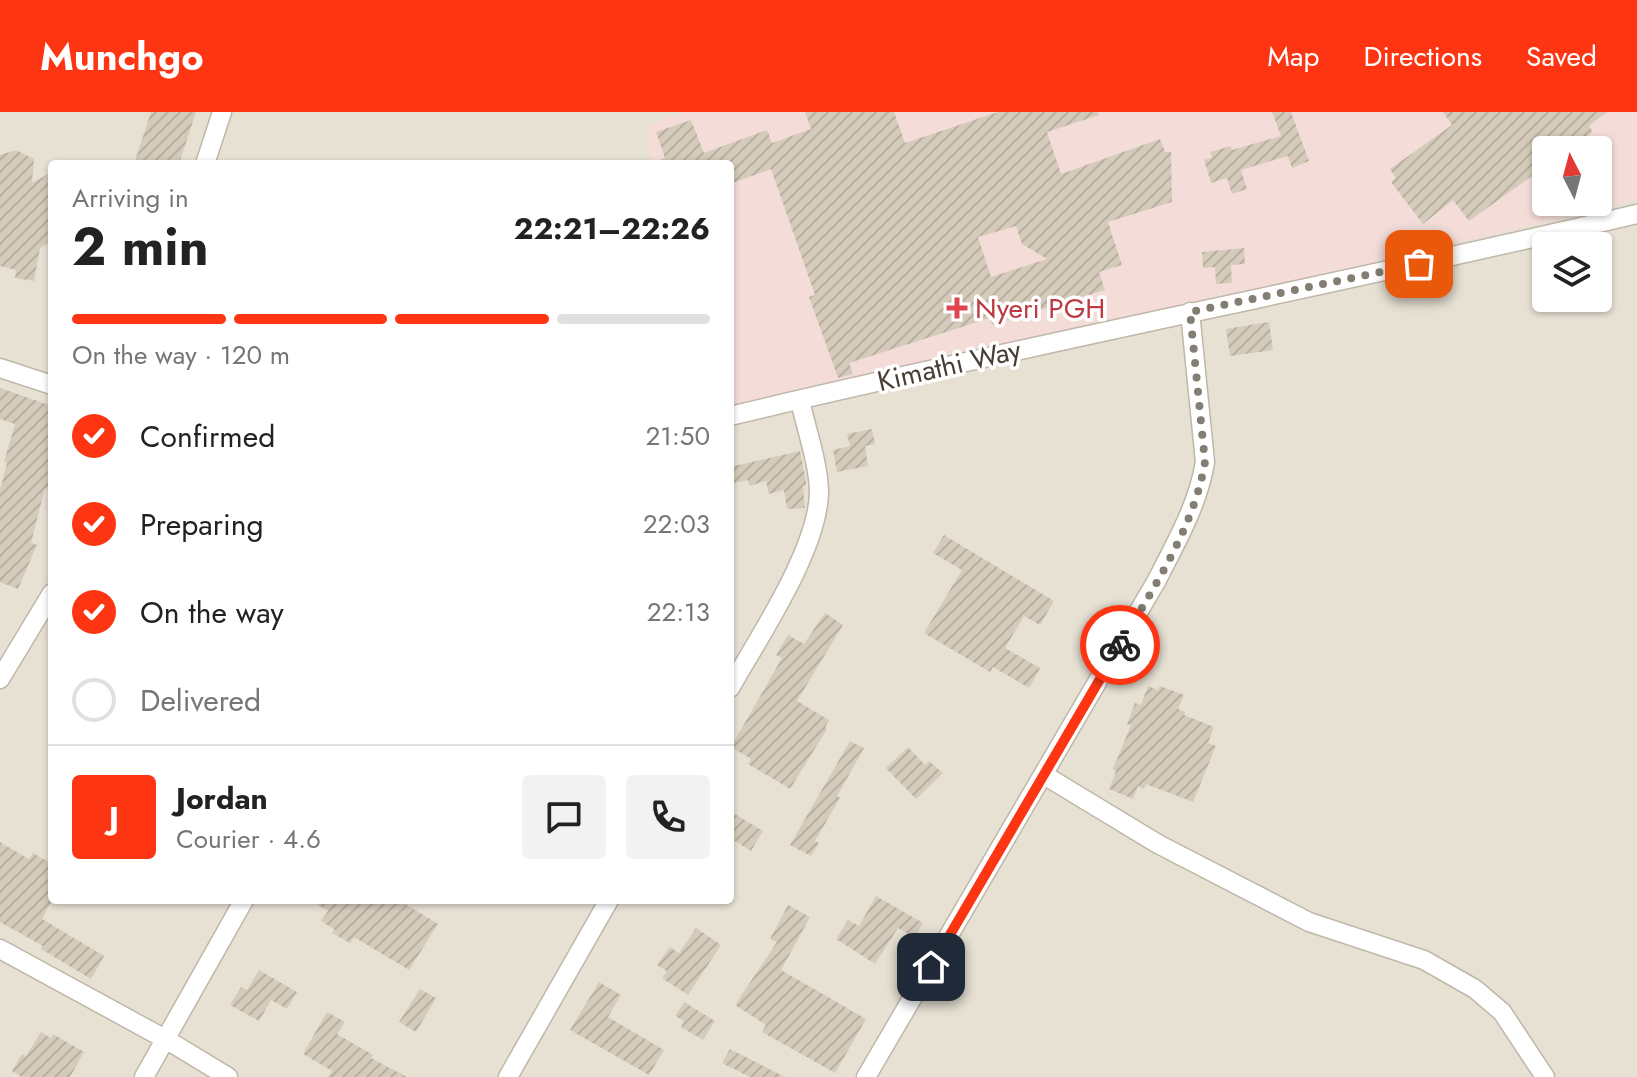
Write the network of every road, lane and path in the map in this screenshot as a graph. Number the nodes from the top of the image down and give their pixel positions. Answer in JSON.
{"nodes":[{"id":1,"x":222,"y":112,"type":"edge"},
{"id":2,"x":206,"y":160,"type":"edge"},
{"id":3,"x":1637,"y":214,"type":"edge"},
{"id":4,"x":1190,"y":312,"type":"junction"},
{"id":5,"x":0,"y":368,"type":"edge"},
{"id":6,"x":48,"y":384,"type":"edge"},
{"id":7,"x":800,"y":400,"type":"junction"},
{"id":8,"x":734,"y":415,"type":"edge"},
{"id":9,"x":48,"y":600,"type":"edge"},
{"id":10,"x":0,"y":679,"type":"edge"},
{"id":11,"x":734,"y":681,"type":"edge"},
{"id":12,"x":1044,"y":775,"type":"junction"},
{"id":13,"x":242,"y":904,"type":"edge"},
{"id":14,"x":607,"y":904,"type":"edge"},
{"id":15,"x":0,"y":949,"type":"edge"},
{"id":16,"x":167,"y":1040,"type":"junction"},
{"id":17,"x":144,"y":1077,"type":"edge"},
{"id":18,"x":228,"y":1077,"type":"edge"},
{"id":19,"x":508,"y":1077,"type":"edge"},
{"id":20,"x":866,"y":1077,"type":"edge"},
{"id":21,"x":1545,"y":1077,"type":"edge"}],
"edges":[{"from":1,"to":2,"type":"street"},
{"from":3,"to":4,"type":"street","name":"Kimathi Way"},
{"from":4,"to":7,"type":"street","name":"Kimathi Way"},
{"from":4,"to":12,"type":"street"},
{"from":5,"to":6,"type":"street"},
{"from":7,"to":8,"type":"street","name":"Kimathi Way"},
{"from":7,"to":11,"type":"street"},
{"from":9,"to":10,"type":"street"},
{"from":12,"to":20,"type":"street"},
{"from":12,"to":21,"type":"street"},
{"from":13,"to":16,"type":"street"},
{"from":14,"to":19,"type":"street"},
{"from":15,"to":16,"type":"street"},
{"from":16,"to":17,"type":"street"},
{"from":16,"to":18,"type":"street"}]}
